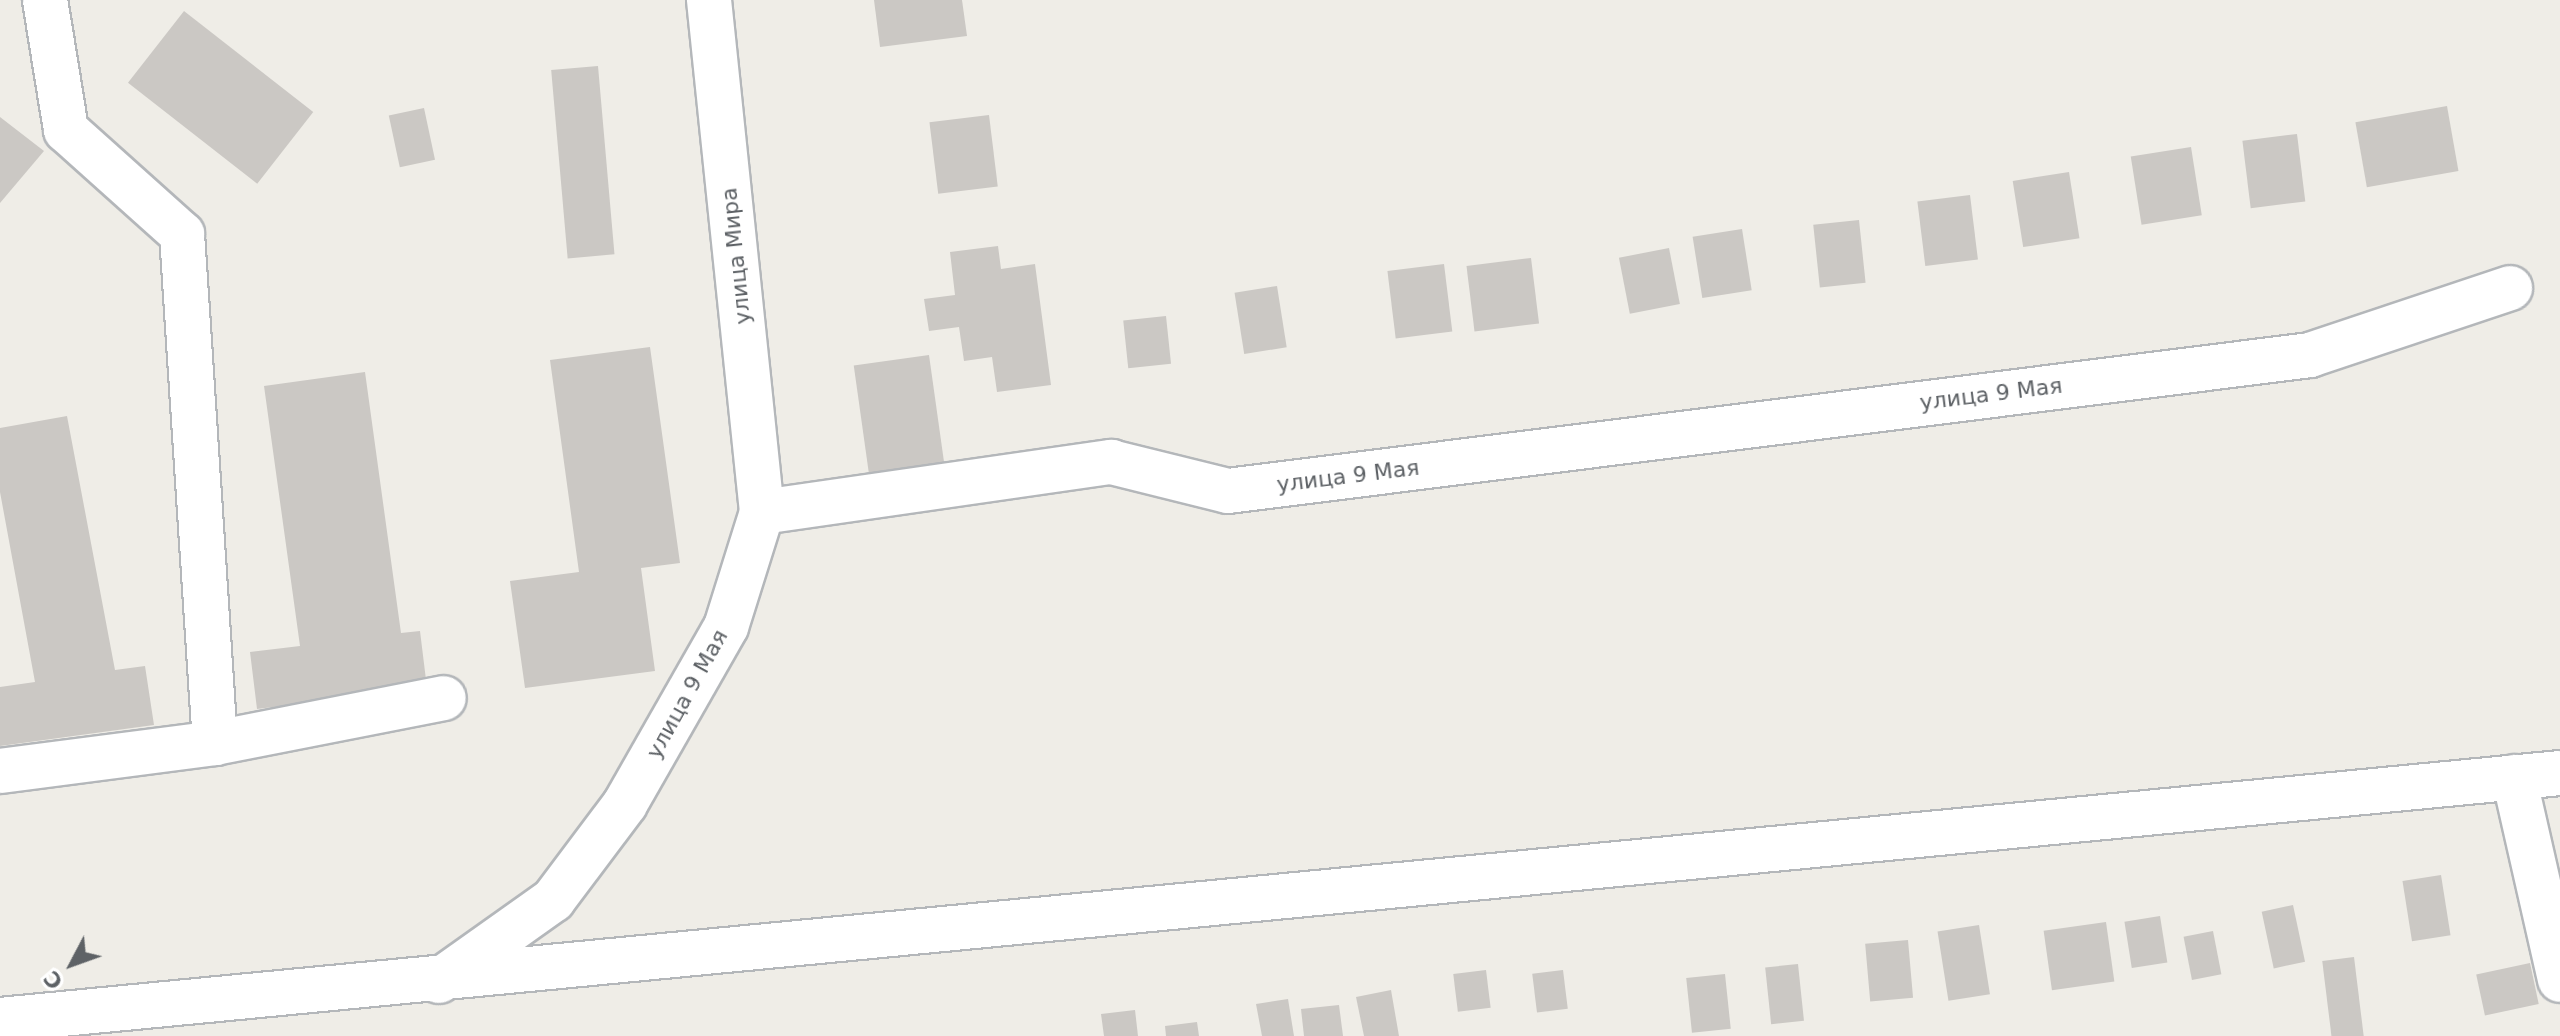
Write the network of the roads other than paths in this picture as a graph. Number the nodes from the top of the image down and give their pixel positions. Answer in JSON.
{"nodes":[{"id":1,"x":45,"y":0,"type":"edge"},
{"id":2,"x":709,"y":0,"type":"edge"},
{"id":3,"x":2510,"y":288,"type":"dead end"},
{"id":4,"x":762,"y":512,"type":"junction"},
{"id":5,"x":444,"y":698,"type":"dead end"},
{"id":6,"x":215,"y":743,"type":"junction"},
{"id":7,"x":0,"y":771,"type":"edge"},
{"id":8,"x":2560,"y":773,"type":"edge"},
{"id":9,"x":2514,"y":777,"type":"junction"},
{"id":10,"x":2560,"y":980,"type":"edge"},
{"id":11,"x":437,"y":982,"type":"junction"},
{"id":12,"x":0,"y":1020,"type":"edge"},
{"id":13,"x":56,"y":1026,"type":"edge"}],
"edges":[{"from":1,"to":6,"type":"street"},
{"from":2,"to":4,"type":"street","name":"улица Мира"},
{"from":3,"to":4,"type":"street","name":"улица 9 Мая"},
{"from":4,"to":11,"type":"street","name":"улица 9 Мая"},
{"from":5,"to":6,"type":"street"},
{"from":6,"to":7,"type":"street"},
{"from":8,"to":9,"type":"street"},
{"from":9,"to":10,"type":"street"},
{"from":9,"to":11,"type":"street"},
{"from":11,"to":13,"type":"street"},
{"from":12,"to":13,"type":"street"}]}
